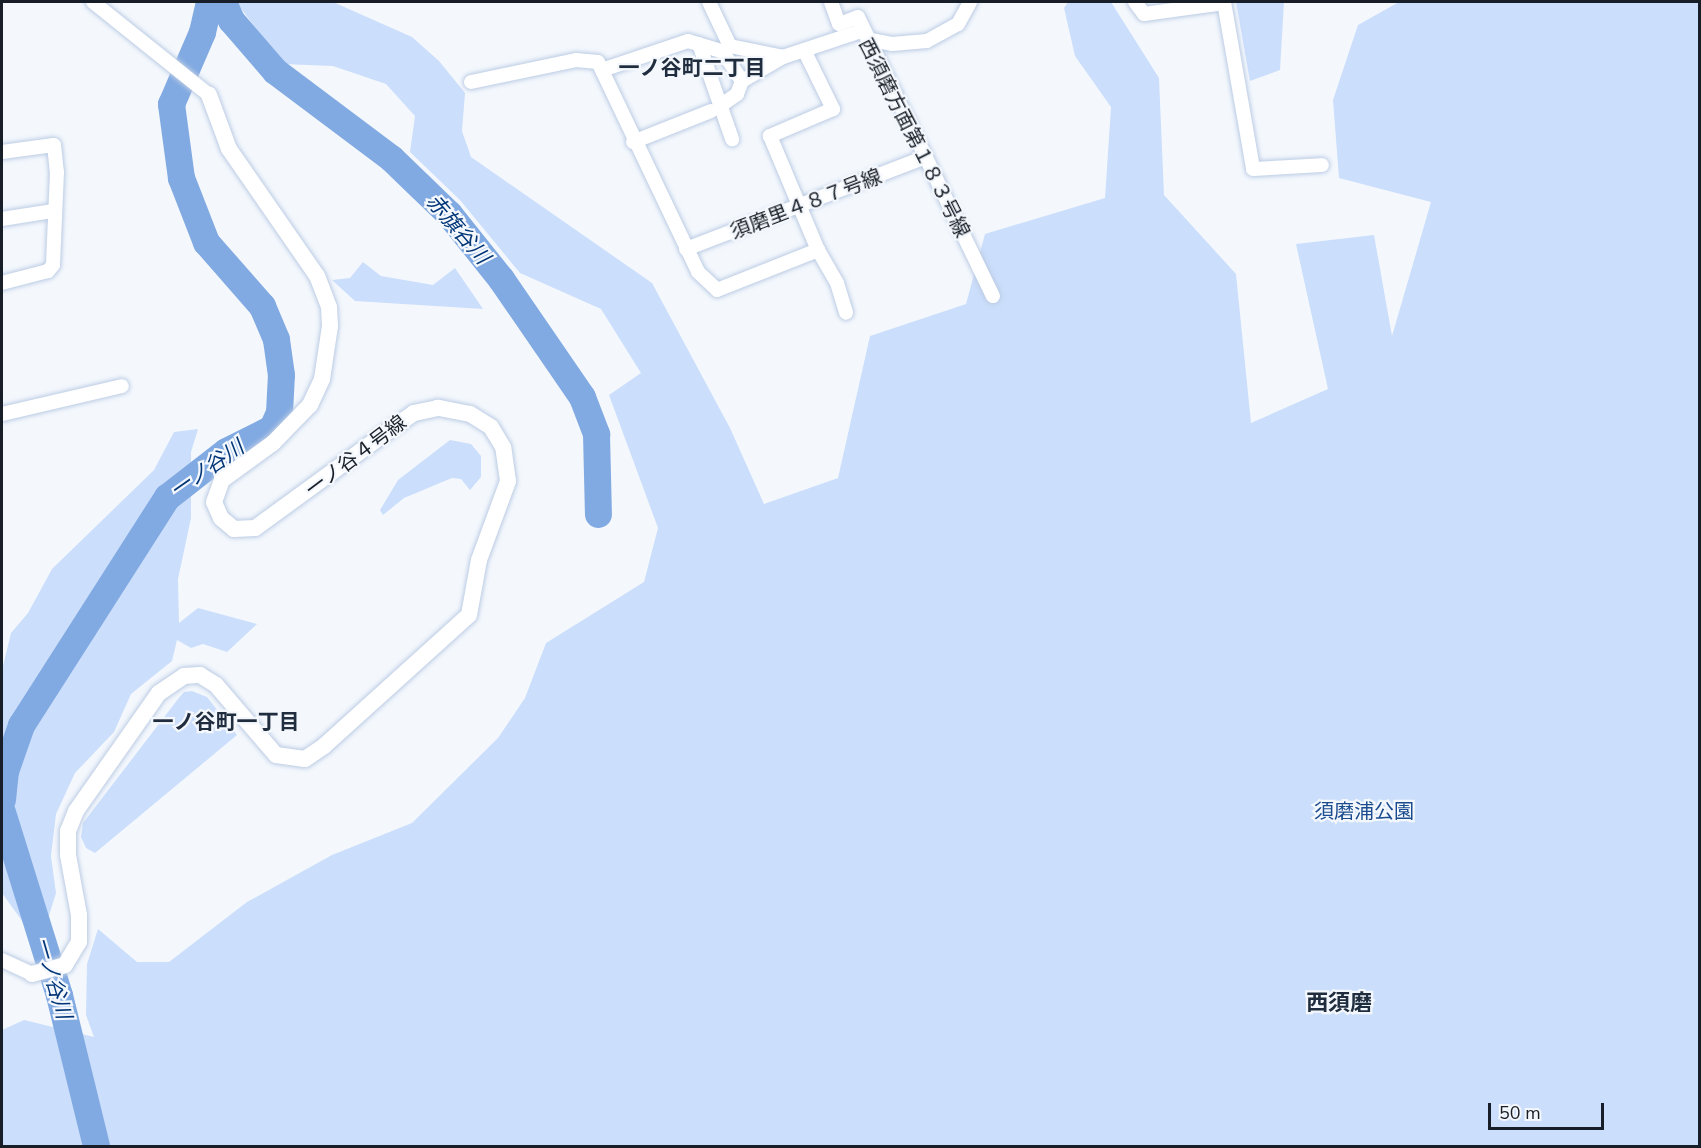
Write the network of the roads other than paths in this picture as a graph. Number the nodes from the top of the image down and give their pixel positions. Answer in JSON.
{"nodes":[{"id":1,"x":93,"y":2,"type":"edge"},
{"id":2,"x":709,"y":2,"type":"edge"},
{"id":3,"x":831,"y":2,"type":"edge"},
{"id":4,"x":970,"y":2,"type":"edge"},
{"id":5,"x":1134,"y":2,"type":"edge"},
{"id":6,"x":1224,"y":2,"type":"edge"},
{"id":7,"x":864,"y":35,"type":"junction"},
{"id":8,"x":699,"y":44,"type":"junction"},
{"id":9,"x":727,"y":49,"type":"junction"},
{"id":10,"x":804,"y":50,"type":"junction"},
{"id":11,"x":783,"y":57,"type":"junction"},
{"id":12,"x":602,"y":70,"type":"junction"},
{"id":13,"x":742,"y":81,"type":"junction"},
{"id":14,"x":471,"y":82,"type":"dead end"},
{"id":15,"x":209,"y":95,"type":"joint"},
{"id":16,"x":715,"y":109,"type":"junction"},
{"id":17,"x":732,"y":140,"type":"dead end"},
{"id":18,"x":633,"y":142,"type":"junction"},
{"id":19,"x":2,"y":152,"type":"edge"},
{"id":20,"x":926,"y":157,"type":"junction"},
{"id":21,"x":1322,"y":165,"type":"dead end"},
{"id":22,"x":800,"y":208,"type":"junction"},
{"id":23,"x":53,"y":211,"type":"junction"},
{"id":24,"x":2,"y":219,"type":"edge"},
{"id":25,"x":686,"y":249,"type":"junction"},
{"id":26,"x":818,"y":250,"type":"junction"},
{"id":27,"x":2,"y":283,"type":"edge"},
{"id":28,"x":993,"y":296,"type":"dead end"},
{"id":29,"x":846,"y":313,"type":"dead end"},
{"id":30,"x":122,"y":386,"type":"dead end"},
{"id":31,"x":2,"y":414,"type":"edge"},
{"id":32,"x":2,"y":960,"type":"edge"},
{"id":33,"x":32,"y":974,"type":"joint"}],
"edges":[{"from":1,"to":15,"type":"street"},
{"from":2,"to":9,"type":"street"},
{"from":3,"to":7,"type":"street"},
{"from":4,"to":7,"type":"street"},
{"from":5,"to":6,"type":"street"},
{"from":6,"to":21,"type":"street"},
{"from":7,"to":10,"type":"street","name":"西須磨方面第１８３号線"},
{"from":7,"to":20,"type":"street","name":"西須磨方面第１８３号線"},
{"from":8,"to":9,"type":"street"},
{"from":8,"to":12,"type":"street"},
{"from":8,"to":16,"type":"street"},
{"from":9,"to":11,"type":"street"},
{"from":9,"to":13,"type":"street"},
{"from":10,"to":11,"type":"street","name":"西須磨方面第１８３号線"},
{"from":10,"to":22,"type":"street"},
{"from":11,"to":13,"type":"street","name":"西須磨方面第１８３号線"},
{"from":12,"to":14,"type":"street"},
{"from":12,"to":18,"type":"street"},
{"from":13,"to":16,"type":"street"},
{"from":15,"to":33,"type":"street","name":"一ノ谷４号線"},
{"from":16,"to":17,"type":"street"},
{"from":16,"to":18,"type":"street"},
{"from":18,"to":25,"type":"street"},
{"from":19,"to":23,"type":"street"},
{"from":20,"to":22,"type":"street","name":"須磨里４８７号線"},
{"from":20,"to":28,"type":"street","name":"西須磨方面第１８３号線"},
{"from":22,"to":25,"type":"street","name":"須磨里４８７号線"},
{"from":22,"to":26,"type":"street"},
{"from":23,"to":24,"type":"street"},
{"from":23,"to":27,"type":"street"},
{"from":25,"to":26,"type":"street"},
{"from":26,"to":29,"type":"street"},
{"from":30,"to":31,"type":"street"},
{"from":32,"to":33,"type":"street"}]}
